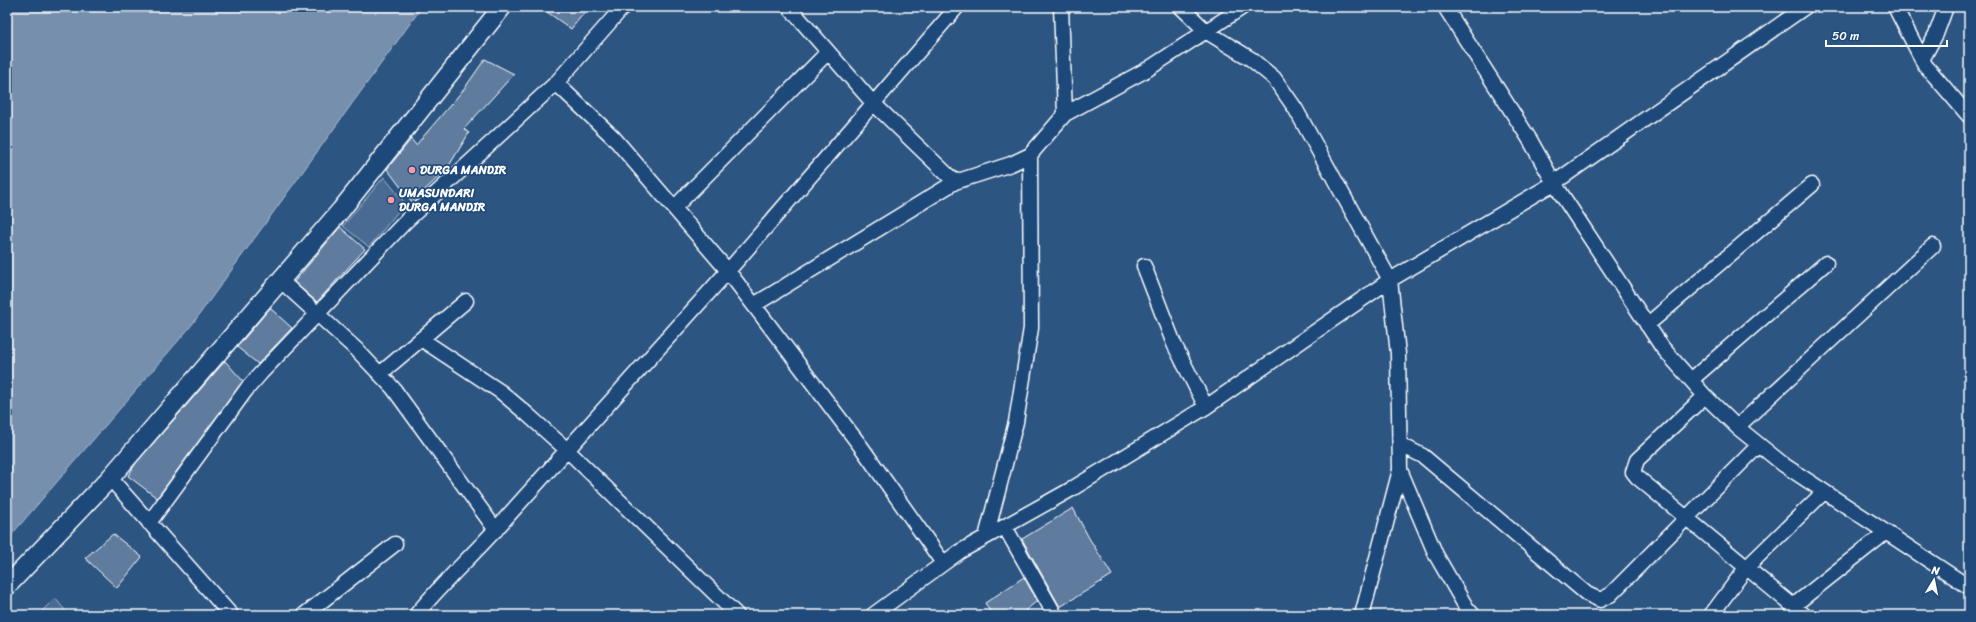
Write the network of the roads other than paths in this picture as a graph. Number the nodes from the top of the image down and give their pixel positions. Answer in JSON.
{"nodes":[{"id":1,"x":502,"y":7,"type":"edge"},
{"id":2,"x":624,"y":7,"type":"edge"},
{"id":3,"x":789,"y":7,"type":"edge"},
{"id":4,"x":957,"y":7,"type":"edge"},
{"id":5,"x":1061,"y":7,"type":"edge"},
{"id":6,"x":1181,"y":7,"type":"edge"},
{"id":7,"x":1243,"y":7,"type":"edge"},
{"id":8,"x":1445,"y":7,"type":"edge"},
{"id":9,"x":1805,"y":7,"type":"edge"},
{"id":10,"x":1895,"y":7,"type":"edge"},
{"id":11,"x":1946,"y":7,"type":"edge"},
{"id":12,"x":1207,"y":32,"type":"junction"},
{"id":13,"x":828,"y":52,"type":"junction"},
{"id":14,"x":1922,"y":60,"type":"junction"},
{"id":15,"x":556,"y":82,"type":"junction"},
{"id":16,"x":873,"y":103,"type":"junction"},
{"id":17,"x":1065,"y":114,"type":"junction"},
{"id":18,"x":1969,"y":116,"type":"edge"},
{"id":19,"x":1030,"y":155,"type":"junction"},
{"id":20,"x":955,"y":182,"type":"junction"},
{"id":21,"x":1554,"y":183,"type":"junction"},
{"id":22,"x":1812,"y":185,"type":"dead end"},
{"id":23,"x":674,"y":208,"type":"junction"},
{"id":24,"x":1933,"y":246,"type":"dead end"},
{"id":25,"x":1826,"y":263,"type":"dead end"},
{"id":26,"x":1144,"y":266,"type":"dead end"},
{"id":27,"x":728,"y":271,"type":"junction"},
{"id":28,"x":280,"y":280,"type":"junction"},
{"id":29,"x":1390,"y":280,"type":"junction"},
{"id":30,"x":466,"y":301,"type":"dead end"},
{"id":31,"x":754,"y":305,"type":"junction"},
{"id":32,"x":316,"y":313,"type":"junction"},
{"id":33,"x":1647,"y":325,"type":"junction"},
{"id":34,"x":421,"y":339,"type":"junction"},
{"id":35,"x":381,"y":373,"type":"junction"},
{"id":36,"x":1691,"y":380,"type":"junction"},
{"id":37,"x":1705,"y":396,"type":"junction"},
{"id":38,"x":1206,"y":407,"type":"junction"},
{"id":39,"x":1737,"y":427,"type":"junction"},
{"id":40,"x":1401,"y":445,"type":"junction"},
{"id":41,"x":1759,"y":445,"type":"junction"},
{"id":42,"x":566,"y":449,"type":"junction"},
{"id":43,"x":1400,"y":470,"type":"junction"},
{"id":44,"x":110,"y":478,"type":"junction"},
{"id":45,"x":1824,"y":492,"type":"junction"},
{"id":46,"x":1686,"y":518,"type":"junction"},
{"id":47,"x":149,"y":522,"type":"junction"},
{"id":48,"x":1005,"y":527,"type":"junction"},
{"id":49,"x":496,"y":530,"type":"junction"},
{"id":50,"x":1886,"y":533,"type":"junction"},
{"id":51,"x":986,"y":537,"type":"junction"},
{"id":52,"x":395,"y":544,"type":"dead end"},
{"id":53,"x":943,"y":563,"type":"junction"},
{"id":54,"x":1746,"y":568,"type":"junction"},
{"id":55,"x":7,"y":586,"type":"edge"},
{"id":56,"x":1969,"y":587,"type":"edge"},
{"id":57,"x":1799,"y":611,"type":"edge"},
{"id":58,"x":231,"y":615,"type":"edge"},
{"id":59,"x":304,"y":615,"type":"edge"},
{"id":60,"x":416,"y":615,"type":"edge"},
{"id":61,"x":737,"y":615,"type":"edge"},
{"id":62,"x":873,"y":615,"type":"edge"},
{"id":63,"x":1055,"y":615,"type":"edge"},
{"id":64,"x":1362,"y":615,"type":"edge"},
{"id":65,"x":1473,"y":615,"type":"edge"},
{"id":66,"x":1711,"y":615,"type":"edge"}],
"edges":[{"from":1,"to":28,"type":"street"},
{"from":2,"to":15,"type":"street"},
{"from":3,"to":13,"type":"street"},
{"from":4,"to":16,"type":"street"},
{"from":5,"to":17,"type":"street"},
{"from":6,"to":12,"type":"street"},
{"from":7,"to":12,"type":"street"},
{"from":8,"to":21,"type":"street"},
{"from":9,"to":21,"type":"street"},
{"from":10,"to":14,"type":"street"},
{"from":11,"to":14,"type":"street"},
{"from":12,"to":17,"type":"street"},
{"from":12,"to":29,"type":"street"},
{"from":13,"to":16,"type":"street"},
{"from":13,"to":23,"type":"street"},
{"from":14,"to":18,"type":"street"},
{"from":15,"to":23,"type":"street"},
{"from":15,"to":32,"type":"street"},
{"from":16,"to":20,"type":"street"},
{"from":16,"to":27,"type":"street"},
{"from":17,"to":19,"type":"street"},
{"from":19,"to":20,"type":"street"},
{"from":19,"to":51,"type":"street"},
{"from":20,"to":31,"type":"street"},
{"from":21,"to":29,"type":"street"},
{"from":21,"to":33,"type":"street"},
{"from":22,"to":33,"type":"street"},
{"from":23,"to":27,"type":"street"},
{"from":24,"to":39,"type":"street"},
{"from":25,"to":36,"type":"street"},
{"from":26,"to":38,"type":"street"},
{"from":27,"to":31,"type":"street"},
{"from":27,"to":42,"type":"street"},
{"from":28,"to":32,"type":"street"},
{"from":28,"to":44,"type":"street"},
{"from":29,"to":38,"type":"street"},
{"from":29,"to":40,"type":"street"},
{"from":30,"to":34,"type":"street"},
{"from":31,"to":53,"type":"street"},
{"from":32,"to":35,"type":"street"},
{"from":32,"to":47,"type":"street"},
{"from":33,"to":36,"type":"street"},
{"from":34,"to":35,"type":"street"},
{"from":34,"to":42,"type":"street"},
{"from":35,"to":49,"type":"street"},
{"from":36,"to":37,"type":"street"},
{"from":37,"to":39,"type":"street"},
{"from":37,"to":46,"type":"street"},
{"from":38,"to":48,"type":"street"},
{"from":39,"to":41,"type":"street"},
{"from":40,"to":43,"type":"street"},
{"from":40,"to":46,"type":"street"},
{"from":41,"to":45,"type":"street"},
{"from":41,"to":46,"type":"street"},
{"from":42,"to":49,"type":"street"},
{"from":42,"to":61,"type":"street"},
{"from":43,"to":64,"type":"street"},
{"from":43,"to":65,"type":"street"},
{"from":44,"to":47,"type":"street"},
{"from":44,"to":55,"type":"street"},
{"from":45,"to":50,"type":"street"},
{"from":45,"to":54,"type":"street"},
{"from":46,"to":54,"type":"street"},
{"from":47,"to":58,"type":"street"},
{"from":48,"to":51,"type":"street"},
{"from":48,"to":63,"type":"street"},
{"from":49,"to":60,"type":"street"},
{"from":50,"to":56,"type":"street"},
{"from":50,"to":57,"type":"street"},
{"from":51,"to":53,"type":"street"},
{"from":52,"to":59,"type":"street"},
{"from":53,"to":62,"type":"street"},
{"from":54,"to":57,"type":"street"},
{"from":54,"to":66,"type":"street"}]}
